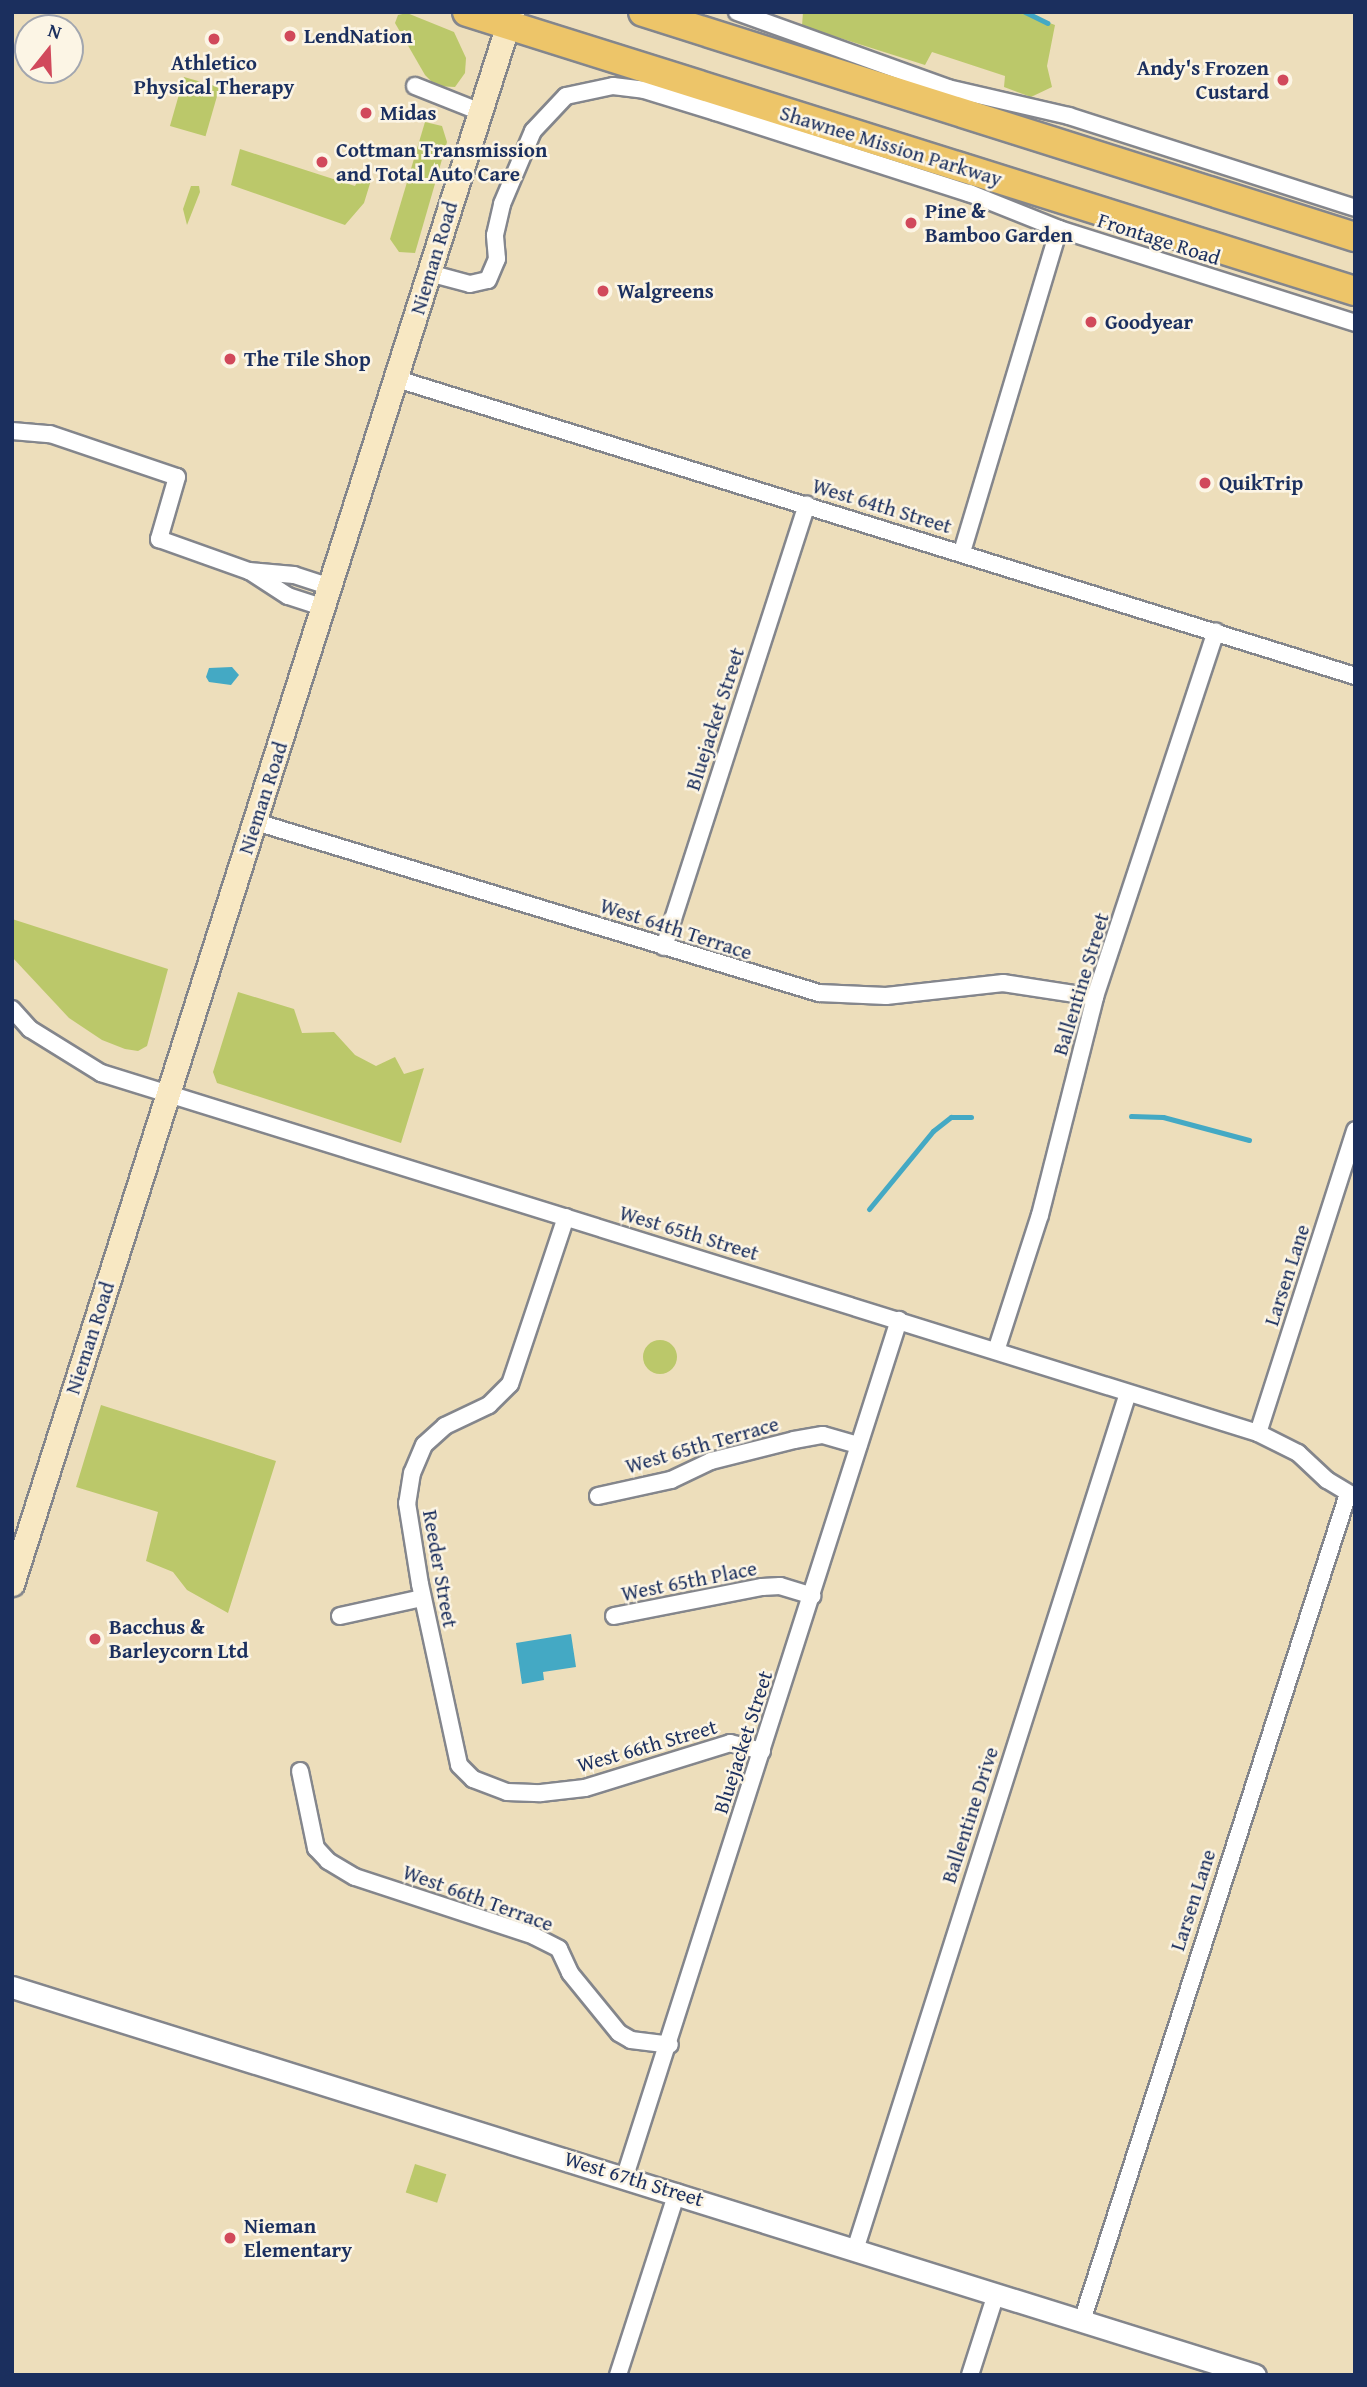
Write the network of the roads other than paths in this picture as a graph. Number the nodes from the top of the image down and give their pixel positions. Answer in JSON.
{"nodes":[{"id":1,"x":467,"y":12,"type":"edge"},
{"id":2,"x":643,"y":12,"type":"edge"},
{"id":3,"x":737,"y":12,"type":"edge"},
{"id":4,"x":510,"y":18,"type":"edge"},
{"id":5,"x":415,"y":86,"type":"dead end"},
{"id":6,"x":478,"y":111,"type":"junction"},
{"id":7,"x":1355,"y":208,"type":"edge"},
{"id":8,"x":1059,"y":229,"type":"junction"},
{"id":9,"x":1355,"y":237,"type":"edge"},
{"id":10,"x":429,"y":273,"type":"junction"},
{"id":11,"x":1355,"y":291,"type":"edge"},
{"id":12,"x":1355,"y":323,"type":"edge"},
{"id":13,"x":397,"y":379,"type":"junction"},
{"id":14,"x":12,"y":431,"type":"edge"},
{"id":15,"x":807,"y":505,"type":"junction"},
{"id":16,"x":962,"y":552,"type":"junction"},
{"id":17,"x":327,"y":598,"type":"junction"},
{"id":18,"x":1216,"y":632,"type":"junction"},
{"id":19,"x":1355,"y":677,"type":"edge"},
{"id":20,"x":256,"y":822,"type":"junction"},
{"id":21,"x":664,"y":947,"type":"junction"},
{"id":22,"x":1095,"y":997,"type":"junction"},
{"id":23,"x":12,"y":1009,"type":"edge"},
{"id":24,"x":168,"y":1094,"type":"junction"},
{"id":25,"x":1355,"y":1130,"type":"edge"},
{"id":26,"x":566,"y":1217,"type":"junction"},
{"id":27,"x":898,"y":1320,"type":"junction"},
{"id":28,"x":996,"y":1351,"type":"junction"},
{"id":29,"x":1128,"y":1393,"type":"junction"},
{"id":30,"x":1258,"y":1433,"type":"junction"},
{"id":31,"x":859,"y":1445,"type":"junction"},
{"id":32,"x":598,"y":1496,"type":"dead end"},
{"id":33,"x":1351,"y":1496,"type":"edge"},
{"id":34,"x":12,"y":1584,"type":"edge"},
{"id":35,"x":812,"y":1596,"type":"junction"},
{"id":36,"x":422,"y":1598,"type":"junction"},
{"id":37,"x":340,"y":1616,"type":"dead end"},
{"id":38,"x":614,"y":1616,"type":"dead end"},
{"id":39,"x":762,"y":1751,"type":"junction"},
{"id":40,"x":300,"y":1772,"type":"dead end"},
{"id":41,"x":463,"y":1772,"type":"joint"},
{"id":42,"x":12,"y":1987,"type":"edge"},
{"id":43,"x":670,"y":2045,"type":"junction"},
{"id":44,"x":625,"y":2176,"type":"junction"},
{"id":45,"x":677,"y":2192,"type":"junction"},
{"id":46,"x":855,"y":2250,"type":"junction"},
{"id":47,"x":996,"y":2294,"type":"junction"},
{"id":48,"x":1082,"y":2320,"type":"junction"},
{"id":49,"x":1242,"y":2373,"type":"edge"},
{"id":50,"x":618,"y":2375,"type":"edge"},
{"id":51,"x":970,"y":2375,"type":"edge"}],
"edges":[{"from":1,"to":4,"type":"highway","name":"Shawnee Mission Parkway"},
{"from":2,"to":9,"type":"highway"},
{"from":3,"to":7,"type":"street"},
{"from":4,"to":6,"type":"main road","name":"Nieman Road"},
{"from":4,"to":11,"type":"highway","name":"Shawnee Mission Parkway"},
{"from":5,"to":6,"type":"street"},
{"from":6,"to":10,"type":"main road","name":"Nieman Road"},
{"from":8,"to":10,"type":"street","name":"Frontage Road"},
{"from":8,"to":12,"type":"street","name":"Frontage Road"},
{"from":8,"to":16,"type":"street"},
{"from":10,"to":13,"type":"main road","name":"Nieman Road"},
{"from":13,"to":15,"type":"street","name":"West 64th Street"},
{"from":13,"to":17,"type":"main road","name":"Nieman Road"},
{"from":14,"to":17,"type":"street"},
{"from":15,"to":16,"type":"street","name":"West 64th Street"},
{"from":15,"to":21,"type":"street","name":"Bluejacket Street"},
{"from":16,"to":18,"type":"street","name":"West 64th Street"},
{"from":17,"to":20,"type":"main road","name":"Nieman Road"},
{"from":18,"to":19,"type":"street","name":"West 64th Street"},
{"from":18,"to":22,"type":"street","name":"Ballentine Street"},
{"from":20,"to":21,"type":"street","name":"West 64th Terrace"},
{"from":20,"to":24,"type":"main road","name":"Nieman Road"},
{"from":21,"to":22,"type":"street","name":"West 64th Terrace"},
{"from":22,"to":28,"type":"street","name":"Ballentine Street"},
{"from":23,"to":24,"type":"street","name":"West 65th Street"},
{"from":24,"to":26,"type":"street","name":"West 65th Street"},
{"from":24,"to":34,"type":"main road","name":"Nieman Road"},
{"from":25,"to":30,"type":"street","name":"Larsen Lane"},
{"from":26,"to":27,"type":"street","name":"West 65th Street"},
{"from":26,"to":36,"type":"street","name":"Reeder Street"},
{"from":27,"to":28,"type":"street","name":"West 65th Street"},
{"from":27,"to":31,"type":"street","name":"Bluejacket Street"},
{"from":28,"to":29,"type":"street","name":"West 65th Street"},
{"from":29,"to":30,"type":"street","name":"West 65th Street"},
{"from":29,"to":46,"type":"street","name":"Ballentine Drive"},
{"from":30,"to":33,"type":"street","name":"West 65th Street"},
{"from":31,"to":32,"type":"street","name":"West 65th Terrace"},
{"from":31,"to":35,"type":"street","name":"Bluejacket Street"},
{"from":33,"to":48,"type":"street","name":"Larsen Lane"},
{"from":35,"to":38,"type":"street","name":"West 65th Place"},
{"from":35,"to":39,"type":"street","name":"Bluejacket Street"},
{"from":36,"to":37,"type":"street"},
{"from":36,"to":41,"type":"street","name":"Reeder Street"},
{"from":39,"to":41,"type":"street","name":"West 66th Street"},
{"from":39,"to":43,"type":"street","name":"Bluejacket Street"},
{"from":40,"to":43,"type":"street","name":"West 66th Terrace"},
{"from":42,"to":44,"type":"street","name":"West 67th Street"},
{"from":43,"to":44,"type":"street","name":"Bluejacket Street"},
{"from":44,"to":45,"type":"street","name":"West 67th Street"},
{"from":45,"to":46,"type":"street","name":"West 67th Street"},
{"from":45,"to":50,"type":"street"},
{"from":46,"to":47,"type":"street","name":"West 67th Street"},
{"from":47,"to":48,"type":"street","name":"West 67th Street"},
{"from":47,"to":51,"type":"street"},
{"from":48,"to":49,"type":"street","name":"West 67th Street"}]}
